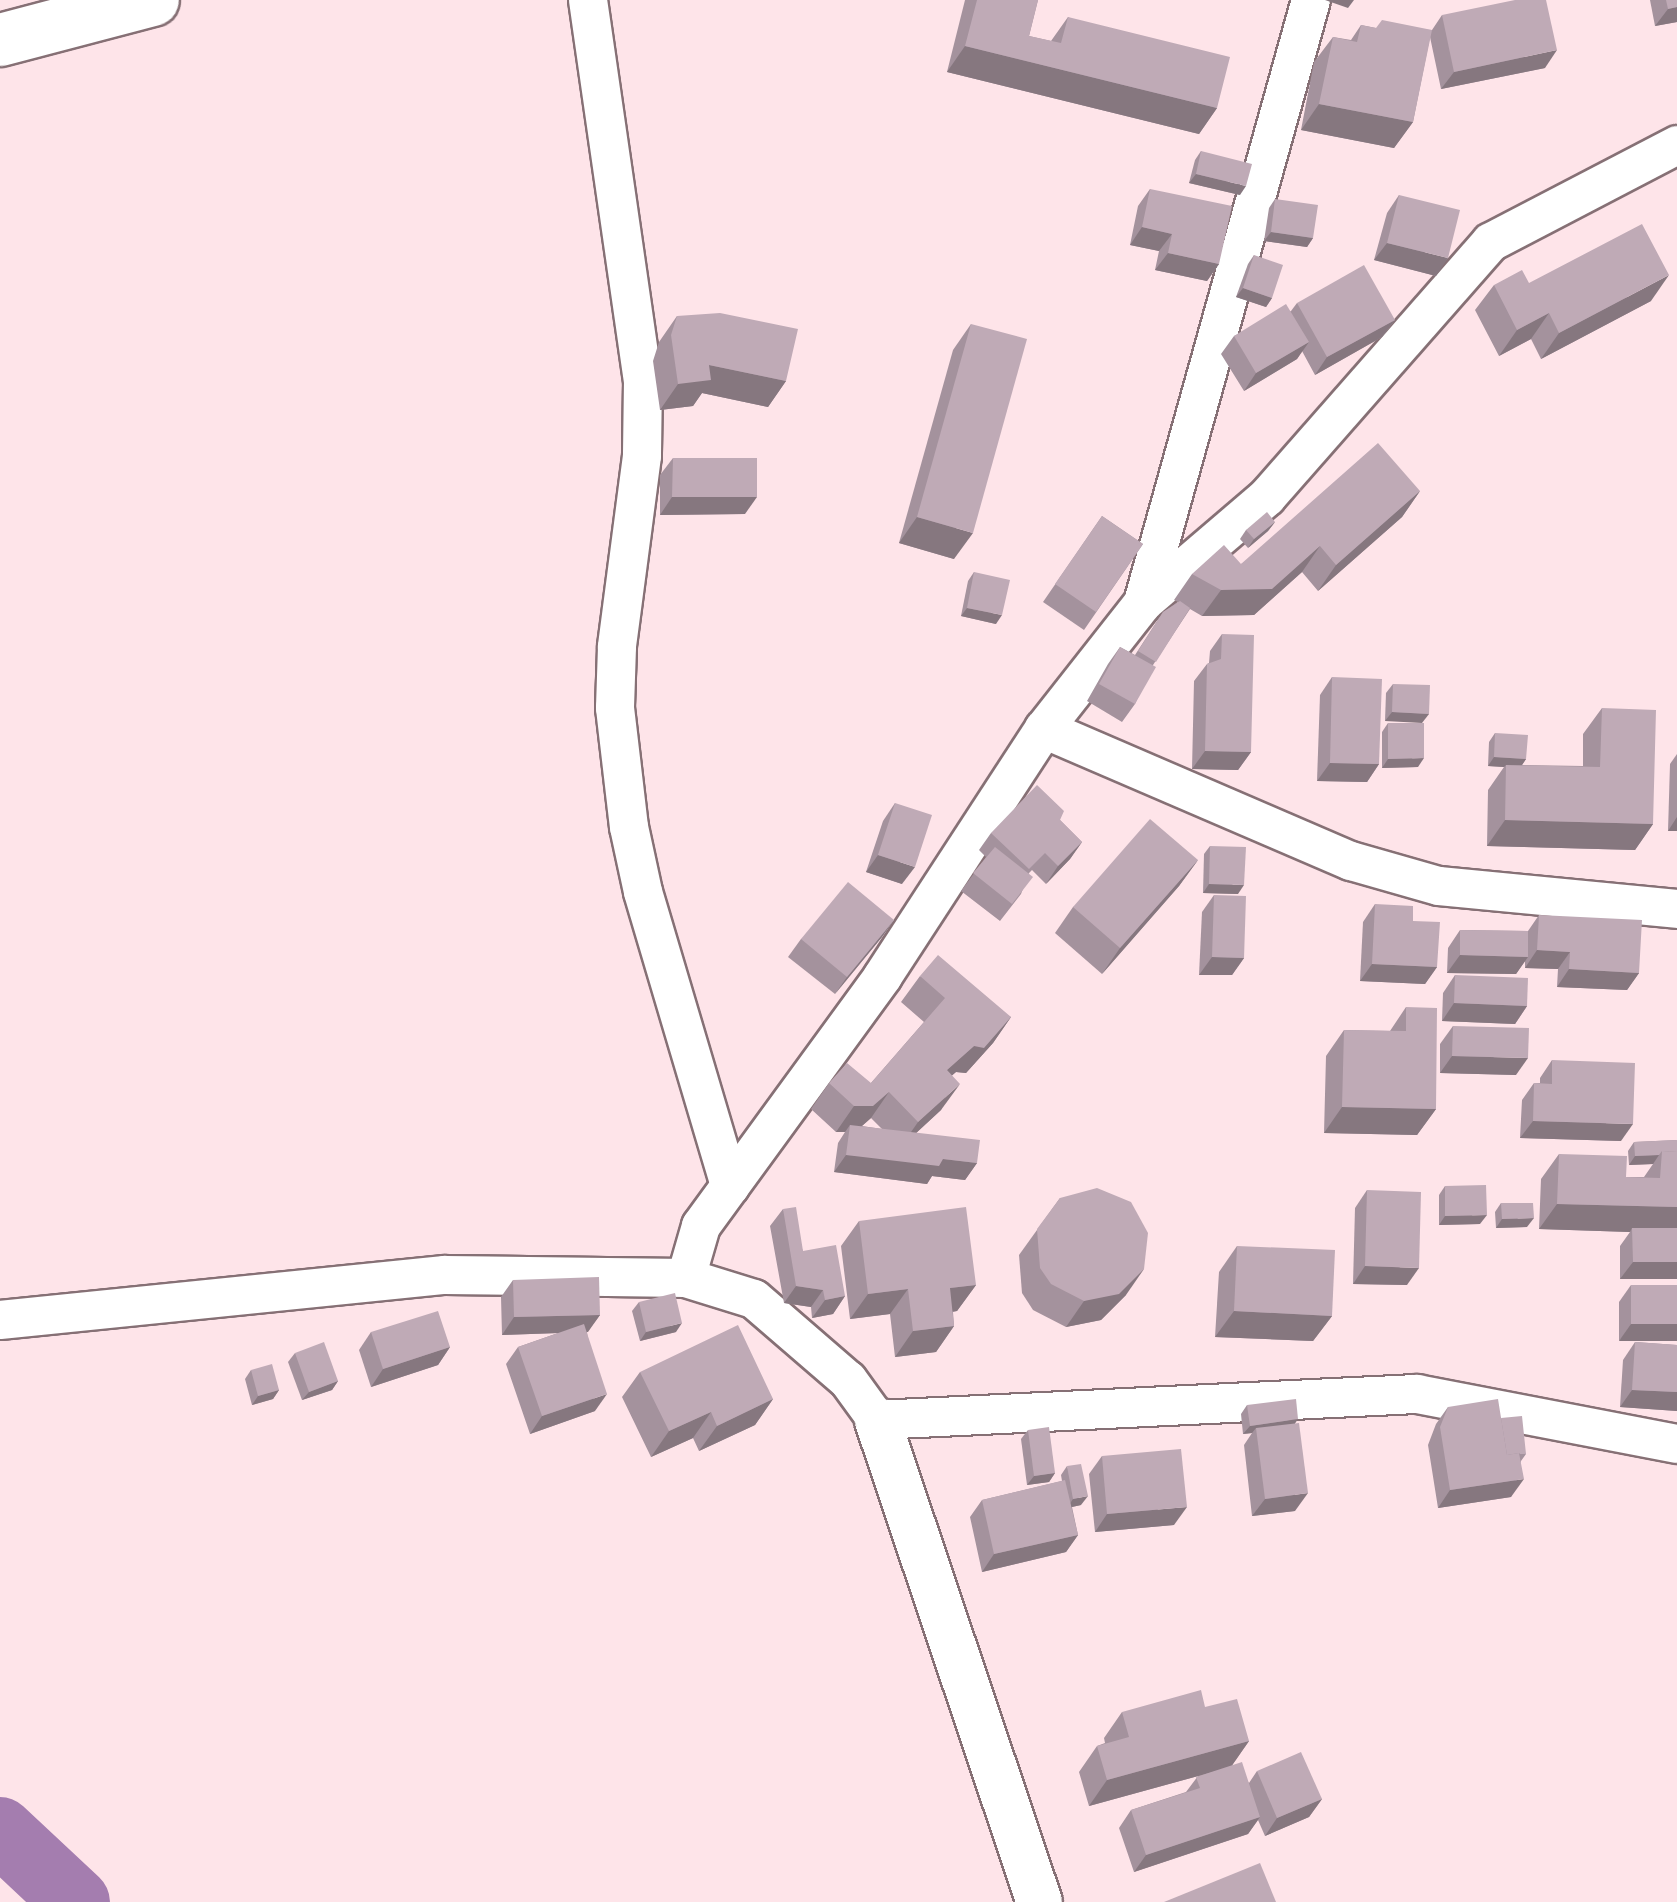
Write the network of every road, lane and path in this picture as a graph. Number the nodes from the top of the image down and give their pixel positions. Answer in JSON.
{"nodes":[{"id":1,"x":153,"y":0,"type":"edge"},
{"id":2,"x":588,"y":0,"type":"edge"},
{"id":3,"x":1311,"y":0,"type":"edge"},
{"id":4,"x":0,"y":40,"type":"edge"},
{"id":5,"x":1677,"y":144,"type":"edge"},
{"id":6,"x":1143,"y":604,"type":"junction"},
{"id":7,"x":1044,"y":728,"type":"junction"},
{"id":8,"x":1677,"y":909,"type":"edge"},
{"id":9,"x":730,"y":1186,"type":"junction"},
{"id":10,"x":686,"y":1278,"type":"junction"},
{"id":11,"x":0,"y":1320,"type":"edge"},
{"id":12,"x":877,"y":1420,"type":"junction"},
{"id":13,"x":1677,"y":1444,"type":"edge"},
{"id":14,"x":1038,"y":1902,"type":"edge"}],
"edges":[{"from":1,"to":4,"type":"main road"},
{"from":2,"to":9,"type":"street"},
{"from":3,"to":6,"type":"street"},
{"from":5,"to":6,"type":"street"},
{"from":6,"to":7,"type":"street"},
{"from":7,"to":8,"type":"street"},
{"from":7,"to":9,"type":"street"},
{"from":9,"to":10,"type":"street"},
{"from":10,"to":11,"type":"street"},
{"from":10,"to":12,"type":"street"},
{"from":12,"to":13,"type":"street"},
{"from":12,"to":14,"type":"street"}]}
